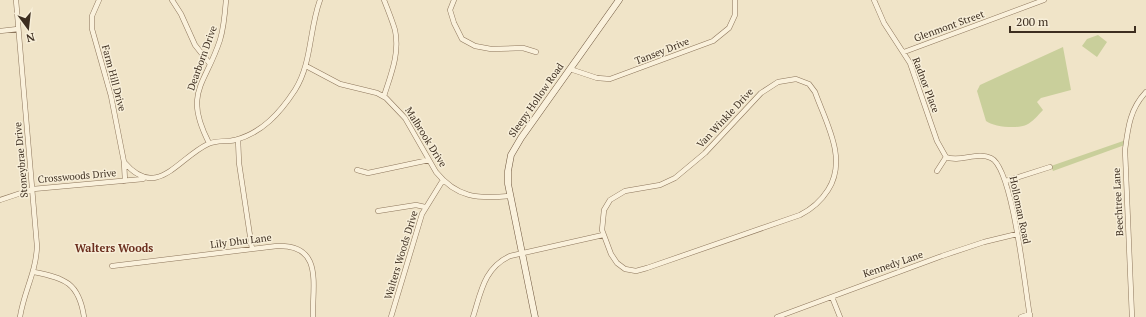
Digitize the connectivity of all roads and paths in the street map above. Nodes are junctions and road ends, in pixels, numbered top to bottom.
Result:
1 (16, 0) edge
2 (99, 0) edge
3 (172, 0) edge
4 (226, 0) edge
5 (320, 0) edge
6 (384, 0) edge
7 (454, 0) edge
8 (618, 0) edge
9 (735, 0) edge
10 (874, 0) edge
11 (1044, 0) edge
12 (18, 29) junction
13 (0, 31) edge
14 (536, 52) dead end
15 (904, 52) junction
16 (210, 64) junction
17 (306, 66) junction
18 (570, 69) junction
19 (1146, 92) edge
20 (384, 96) junction
21 (238, 139) junction
22 (209, 144) junction
23 (946, 157) junction
24 (429, 160) junction
25 (124, 162) junction
26 (1050, 167) dead end
27 (357, 170) dead end
28 (937, 171) dead end
29 (149, 179) junction
30 (442, 180) junction
31 (125, 181) junction
32 (1006, 181) junction
33 (33, 189) junction
34 (510, 196) junction
35 (0, 200) edge
36 (425, 208) junction
37 (378, 211) dead end
38 (1017, 234) junction
39 (603, 235) junction
40 (252, 249) junction
41 (522, 254) junction
42 (112, 266) dead end
43 (34, 272) junction
44 (832, 297) junction
45 (1030, 316) edge
46 (20, 317) edge
47 (84, 317) edge
48 (313, 317) edge
49 (391, 317) edge
50 (473, 317) edge
51 (535, 317) edge
52 (776, 317) edge
53 (840, 317) edge
54 (1021, 317) edge
55 (1132, 317) edge

1 - 12 street, Stoneybrae Drive
2 - 25 street, Farm Hill Drive
3 - 16 street
4 - 16 street, Dearborn Drive
5 - 17 street
6 - 20 street
7 - 14 street
8 - 18 main road, Sleepy Hollow Road
9 - 18 street, Tansey Drive
10 - 15 street, Radnor Place
11 - 15 street, Glenmont Street
12 - 13 street
12 - 33 street, Stoneybrae Drive
15 - 23 street, Radnor Place
16 - 22 street, Dearborn Drive
17 - 20 street
17 - 21 street
18 - 34 main road, Sleepy Hollow Road
19 - 55 street, Beechtree Lane
20 - 24 street, Malbrook Drive
21 - 22 street
21 - 40 street
22 - 29 street
23 - 28 street
23 - 32 street, Holloman Road
24 - 27 street
24 - 30 street, Malbrook Drive
25 - 29 street, Crosswoods Drive
25 - 31 street, Crosswoods Drive
26 - 32 street
29 - 31 street
30 - 34 street, Malbrook Drive
30 - 36 street, Walters Woods Drive
31 - 33 street, Crosswoods Drive
32 - 38 street, Holloman Road
33 - 35 street, Crosswoods Drive
33 - 43 street, Stoneybrae Drive
34 - 41 main road, Sleepy Hollow Road
36 - 37 street
36 - 49 street, Walters Woods Drive
38 - 44 street, Kennedy Lane
38 - 45 street, Holloman Road
39 - 39 street, Van Winkle Drive
39 - 41 street
40 - 42 street, Lily Dhu Lane
40 - 48 street, Lily Dhu Lane
41 - 50 street
41 - 51 main road, Sleepy Hollow Road
43 - 46 street, Stoneybrae Drive
43 - 47 street
44 - 52 street, Kennedy Lane
44 - 53 street
45 - 54 street

